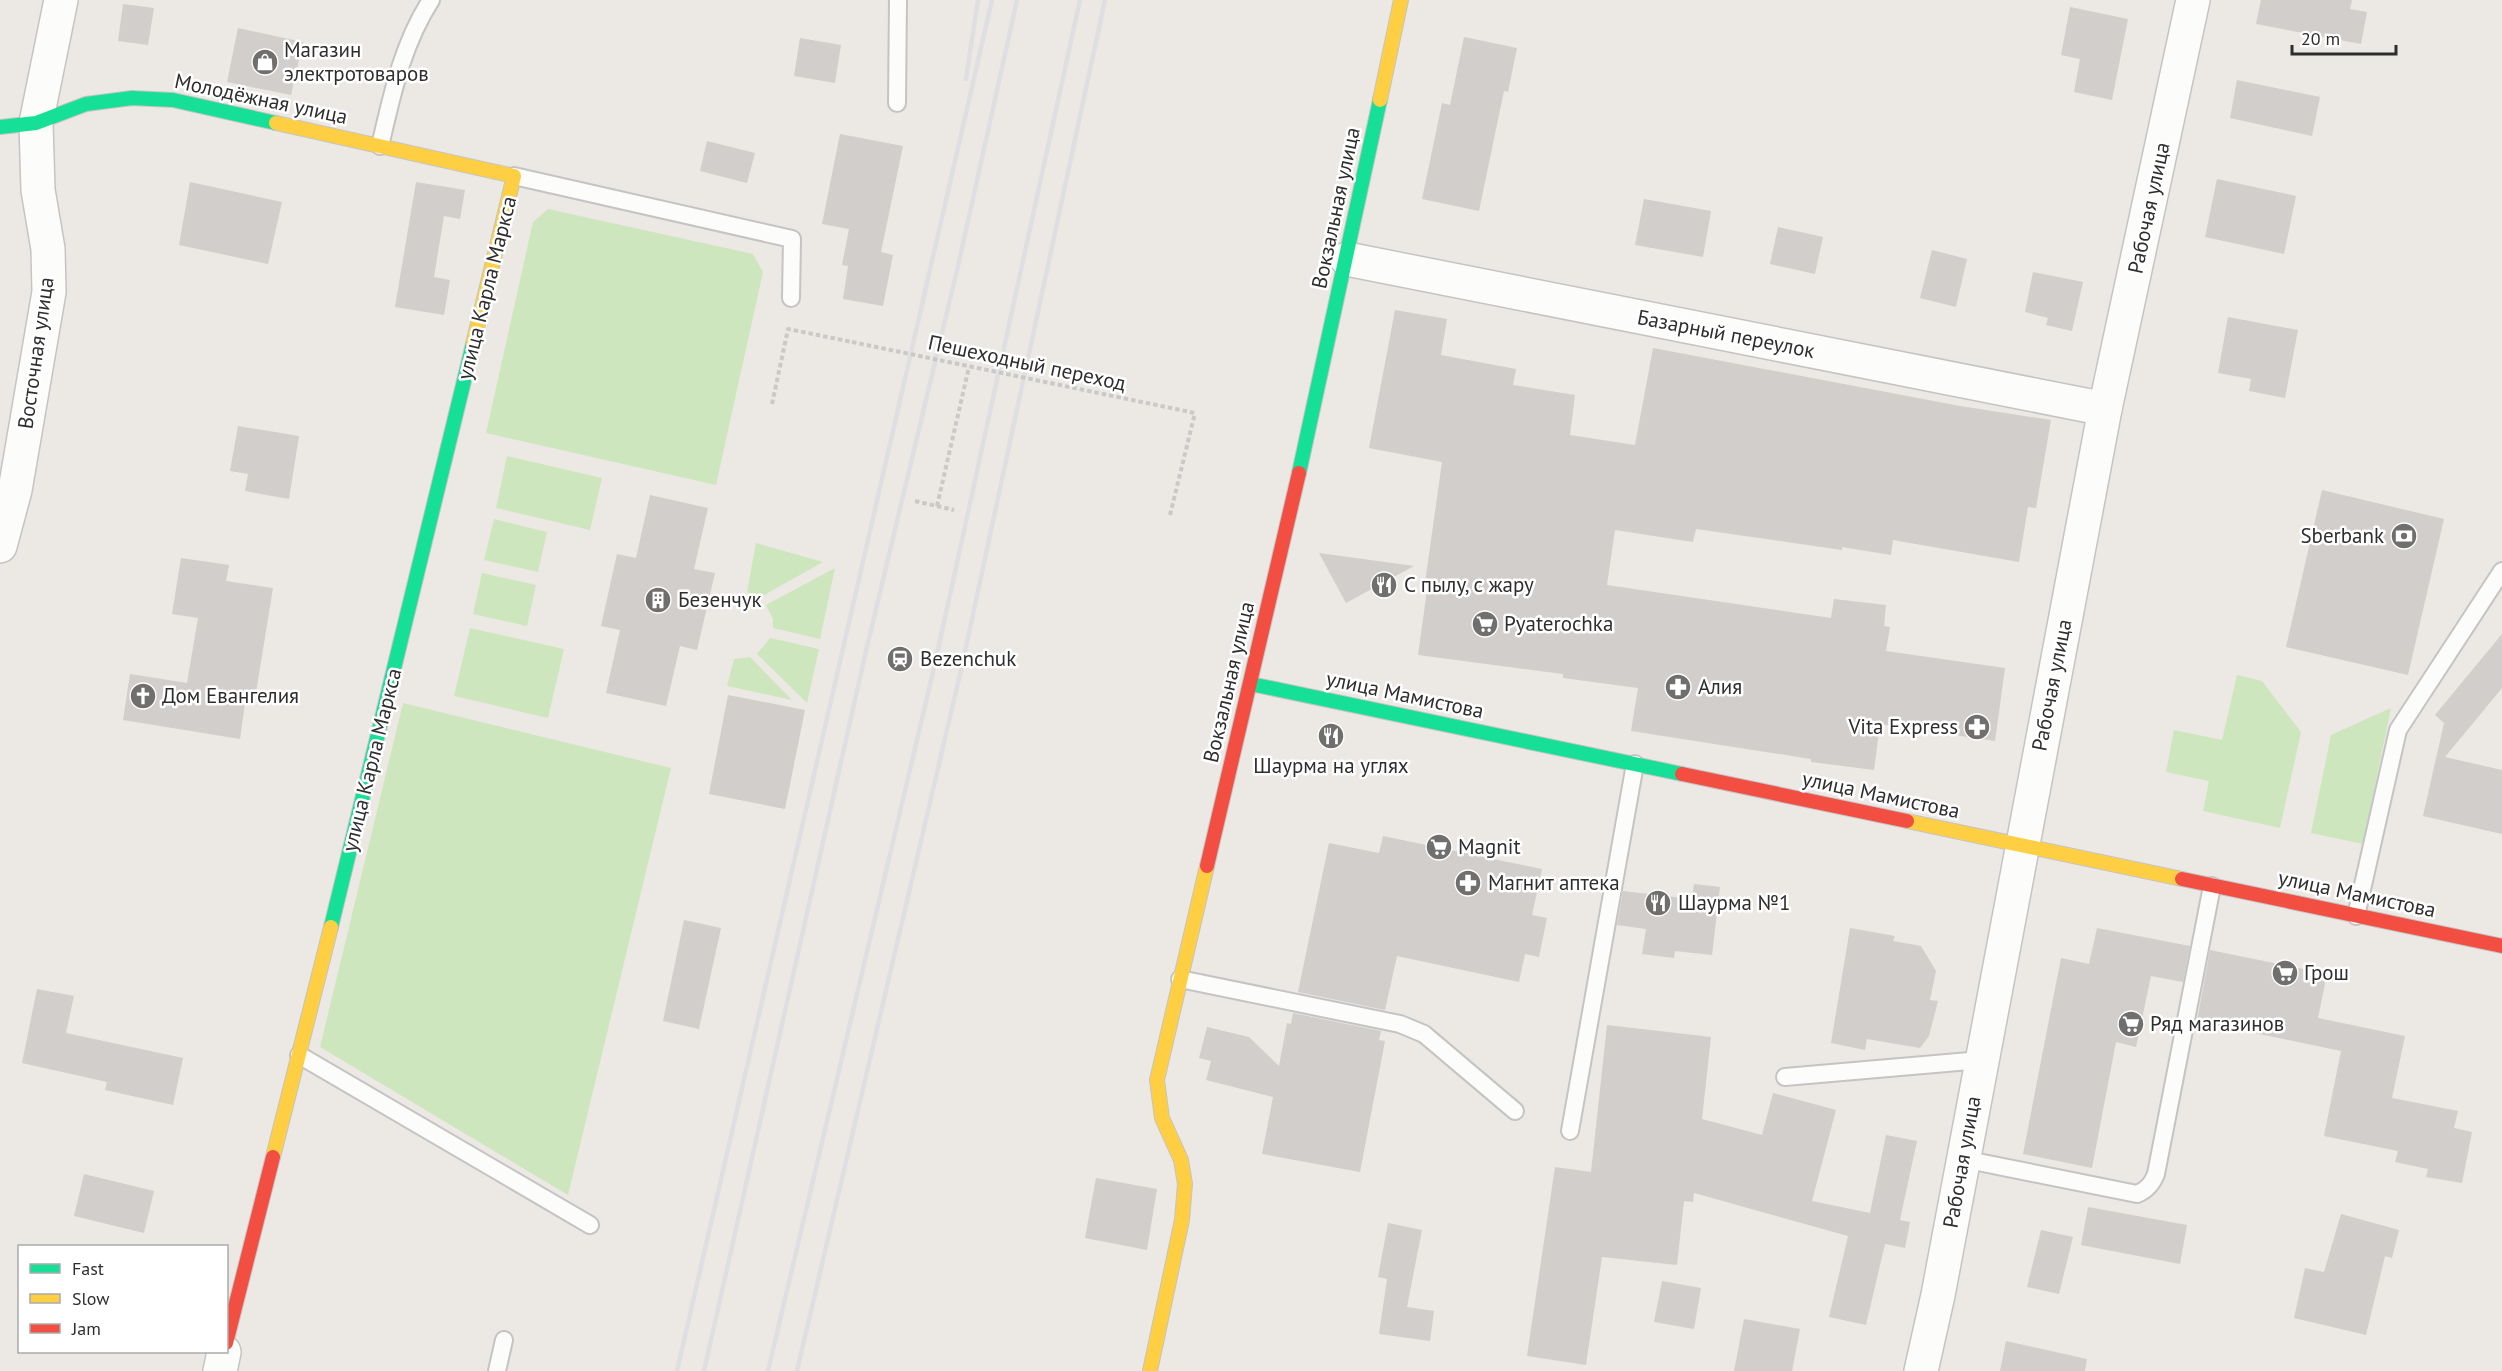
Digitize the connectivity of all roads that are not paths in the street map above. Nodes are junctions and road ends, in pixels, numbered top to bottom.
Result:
1 (61, 0) edge
2 (431, 0) edge
3 (898, 0) edge
4 (1401, 0) edge
5 (2193, 0) edge
6 (897, 103) dead end
7 (36, 123) junction
8 (0, 127) edge
9 (380, 146) junction
10 (514, 176) junction
11 (1347, 259) junction
12 (791, 298) dead end
13 (2105, 409) junction
14 (0, 546) edge
15 (2502, 571) edge
16 (1251, 684) junction
17 (1635, 764) junction
18 (2021, 846) junction
19 (2212, 886) junction
20 (2356, 916) junction
21 (2502, 946) edge
22 (1180, 979) junction
23 (299, 1055) junction
24 (1981, 1060) junction
25 (1785, 1077) dead end
26 (1515, 1111) dead end
27 (1570, 1131) dead end
28 (1963, 1159) junction
29 (590, 1225) dead end
30 (228, 1335) edge
31 (504, 1340) dead end
32 (225, 1353) edge
33 (220, 1371) edge
34 (497, 1371) edge
35 (1150, 1371) edge
36 (1921, 1371) edge

1 - 7 street
2 - 9 lane
3 - 6 lane
4 - 11 street, Вокзальная улица
5 - 13 street, Рабочая улица
7 - 8 street, Молодёжная улица
7 - 9 street, Молодёжная улица
7 - 14 street, Восточная улица
9 - 10 street, Молодёжная улица
10 - 12 lane
10 - 23 street, улица Карла Маркса
11 - 13 street, Базарный переулок
11 - 16 street, Вокзальная улица
13 - 18 street, Рабочая улица
15 - 20 lane
16 - 17 street, улица Мамистова
16 - 22 street, Вокзальная улица
17 - 18 street, улица Мамистова
17 - 27 lane
18 - 19 street, улица Мамистова
18 - 24 street, Рабочая улица
19 - 20 street, улица Мамистова
19 - 28 lane
20 - 21 street, улица Мамистова
22 - 26 lane
22 - 35 street, Вокзальная улица
23 - 29 lane
23 - 30 street, улица Карла Маркса
24 - 25 lane
24 - 28 street, Рабочая улица
28 - 36 street, Рабочая улица
31 - 34 lane
32 - 33 street

